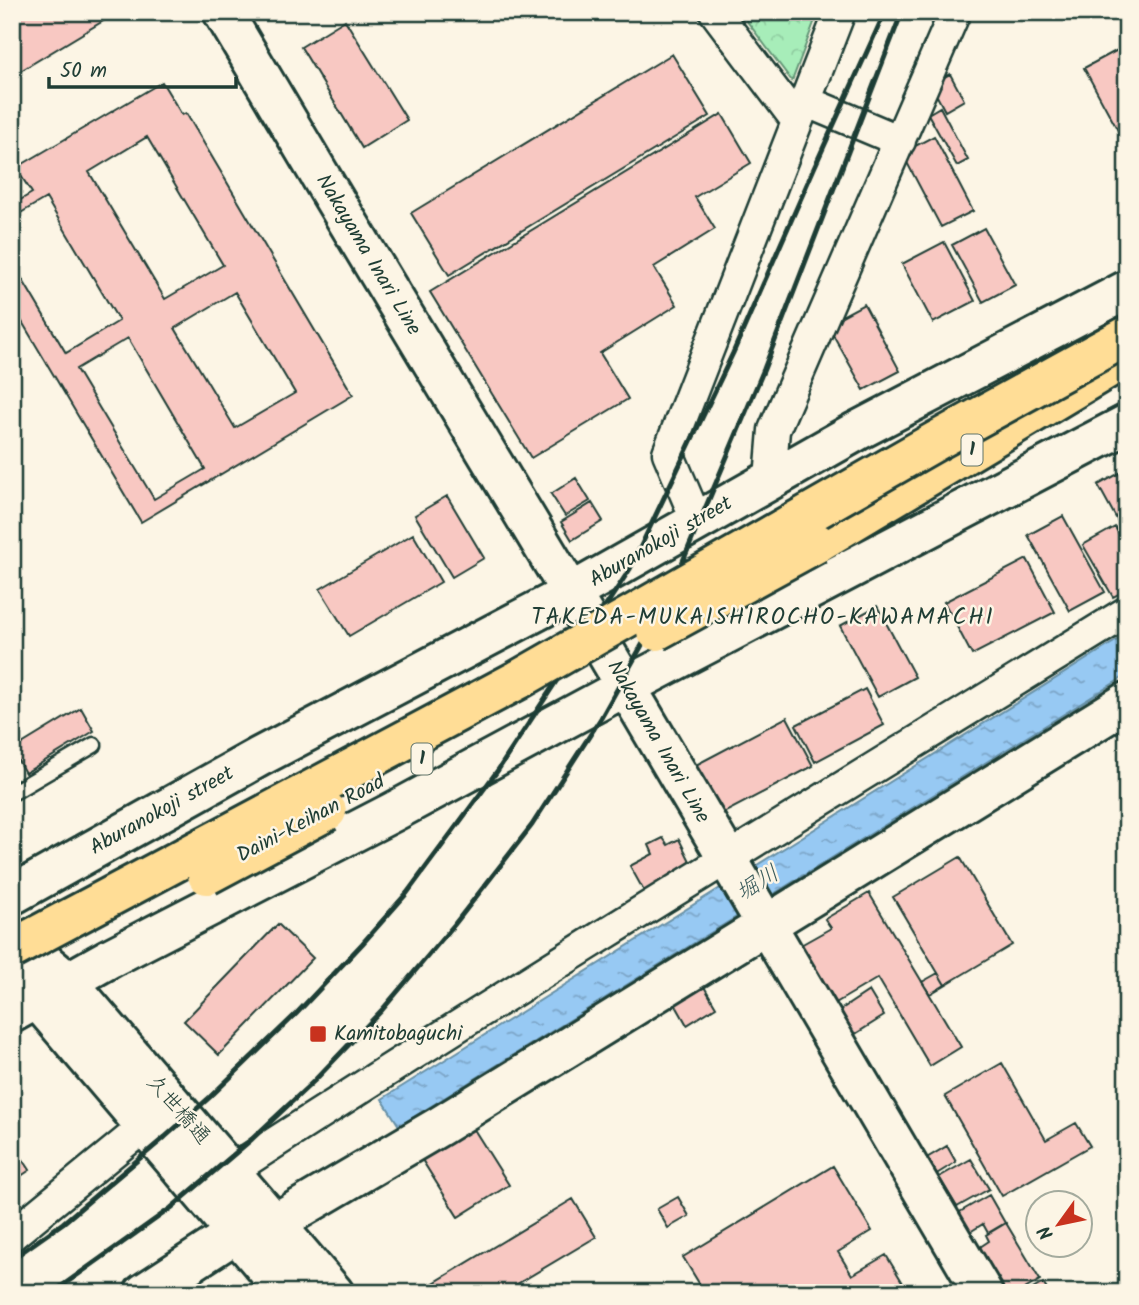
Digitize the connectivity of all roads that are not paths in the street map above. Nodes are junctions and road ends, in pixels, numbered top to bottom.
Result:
1 (223, 12) edge
2 (715, 12) edge
3 (841, 12) edge
4 (955, 12) edge
5 (801, 111) junction
6 (900, 141) junction
7 (1127, 290) edge
8 (1127, 337) edge
9 (1127, 357) edge
10 (1127, 388) edge
11 (1127, 424) edge
12 (770, 479) junction
13 (697, 521) junction
14 (817, 543) junction
15 (571, 593) junction
16 (1127, 612) edge
17 (625, 687) junction
18 (1127, 702) edge
19 (94, 745) dead end
20 (12, 793) edge
21 (728, 861) junction
22 (12, 895) edge
23 (763, 921) junction
24 (12, 940) edge
25 (12, 948) edge
26 (32, 994) edge
27 (145, 1126) junction
28 (231, 1171) junction
29 (275, 1223) junction
30 (236, 1233) junction
31 (12, 1235) edge
32 (144, 1293) edge
33 (287, 1293) edge
34 (334, 1293) edge
35 (983, 1293) edge

1 - 15 street, Nakayama Inari Line
2 - 5 street
3 - 5 street
4 - 6 street
5 - 6 street
5 - 13 street
6 - 12 street
7 - 12 street, Aburanokoji street
8 - 25 highway, bridge
9 - 14 highway, Daini-Keihan Road / 1
10 - 14 highway, Daini-Keihan Road / 1
11 - 17 street
12 - 13 street, Aburanokoji street
13 - 15 street, Aburanokoji street
14 - 24 highway, Daini-Keihan Road / 1, bridge
15 - 17 street, Nakayama Inari Line
15 - 22 street, Aburanokoji street
16 - 21 street
17 - 21 street, Nakayama Inari Line
17 - 26 street
18 - 23 street
19 - 20 lane
21 - 23 street, Nakayama Inari Line
21 - 28 street
23 - 29 street
23 - 35 street, Nakayama Inari Line
24 - 26 street, 久世橋通
26 - 27 street, 久世橋通
26 - 28 street, 久世橋通
27 - 30 street, 久世橋通
27 - 31 street
28 - 29 street, 久世橋通
29 - 34 street, 久世橋通
30 - 32 street
30 - 33 street, 久世橋通

